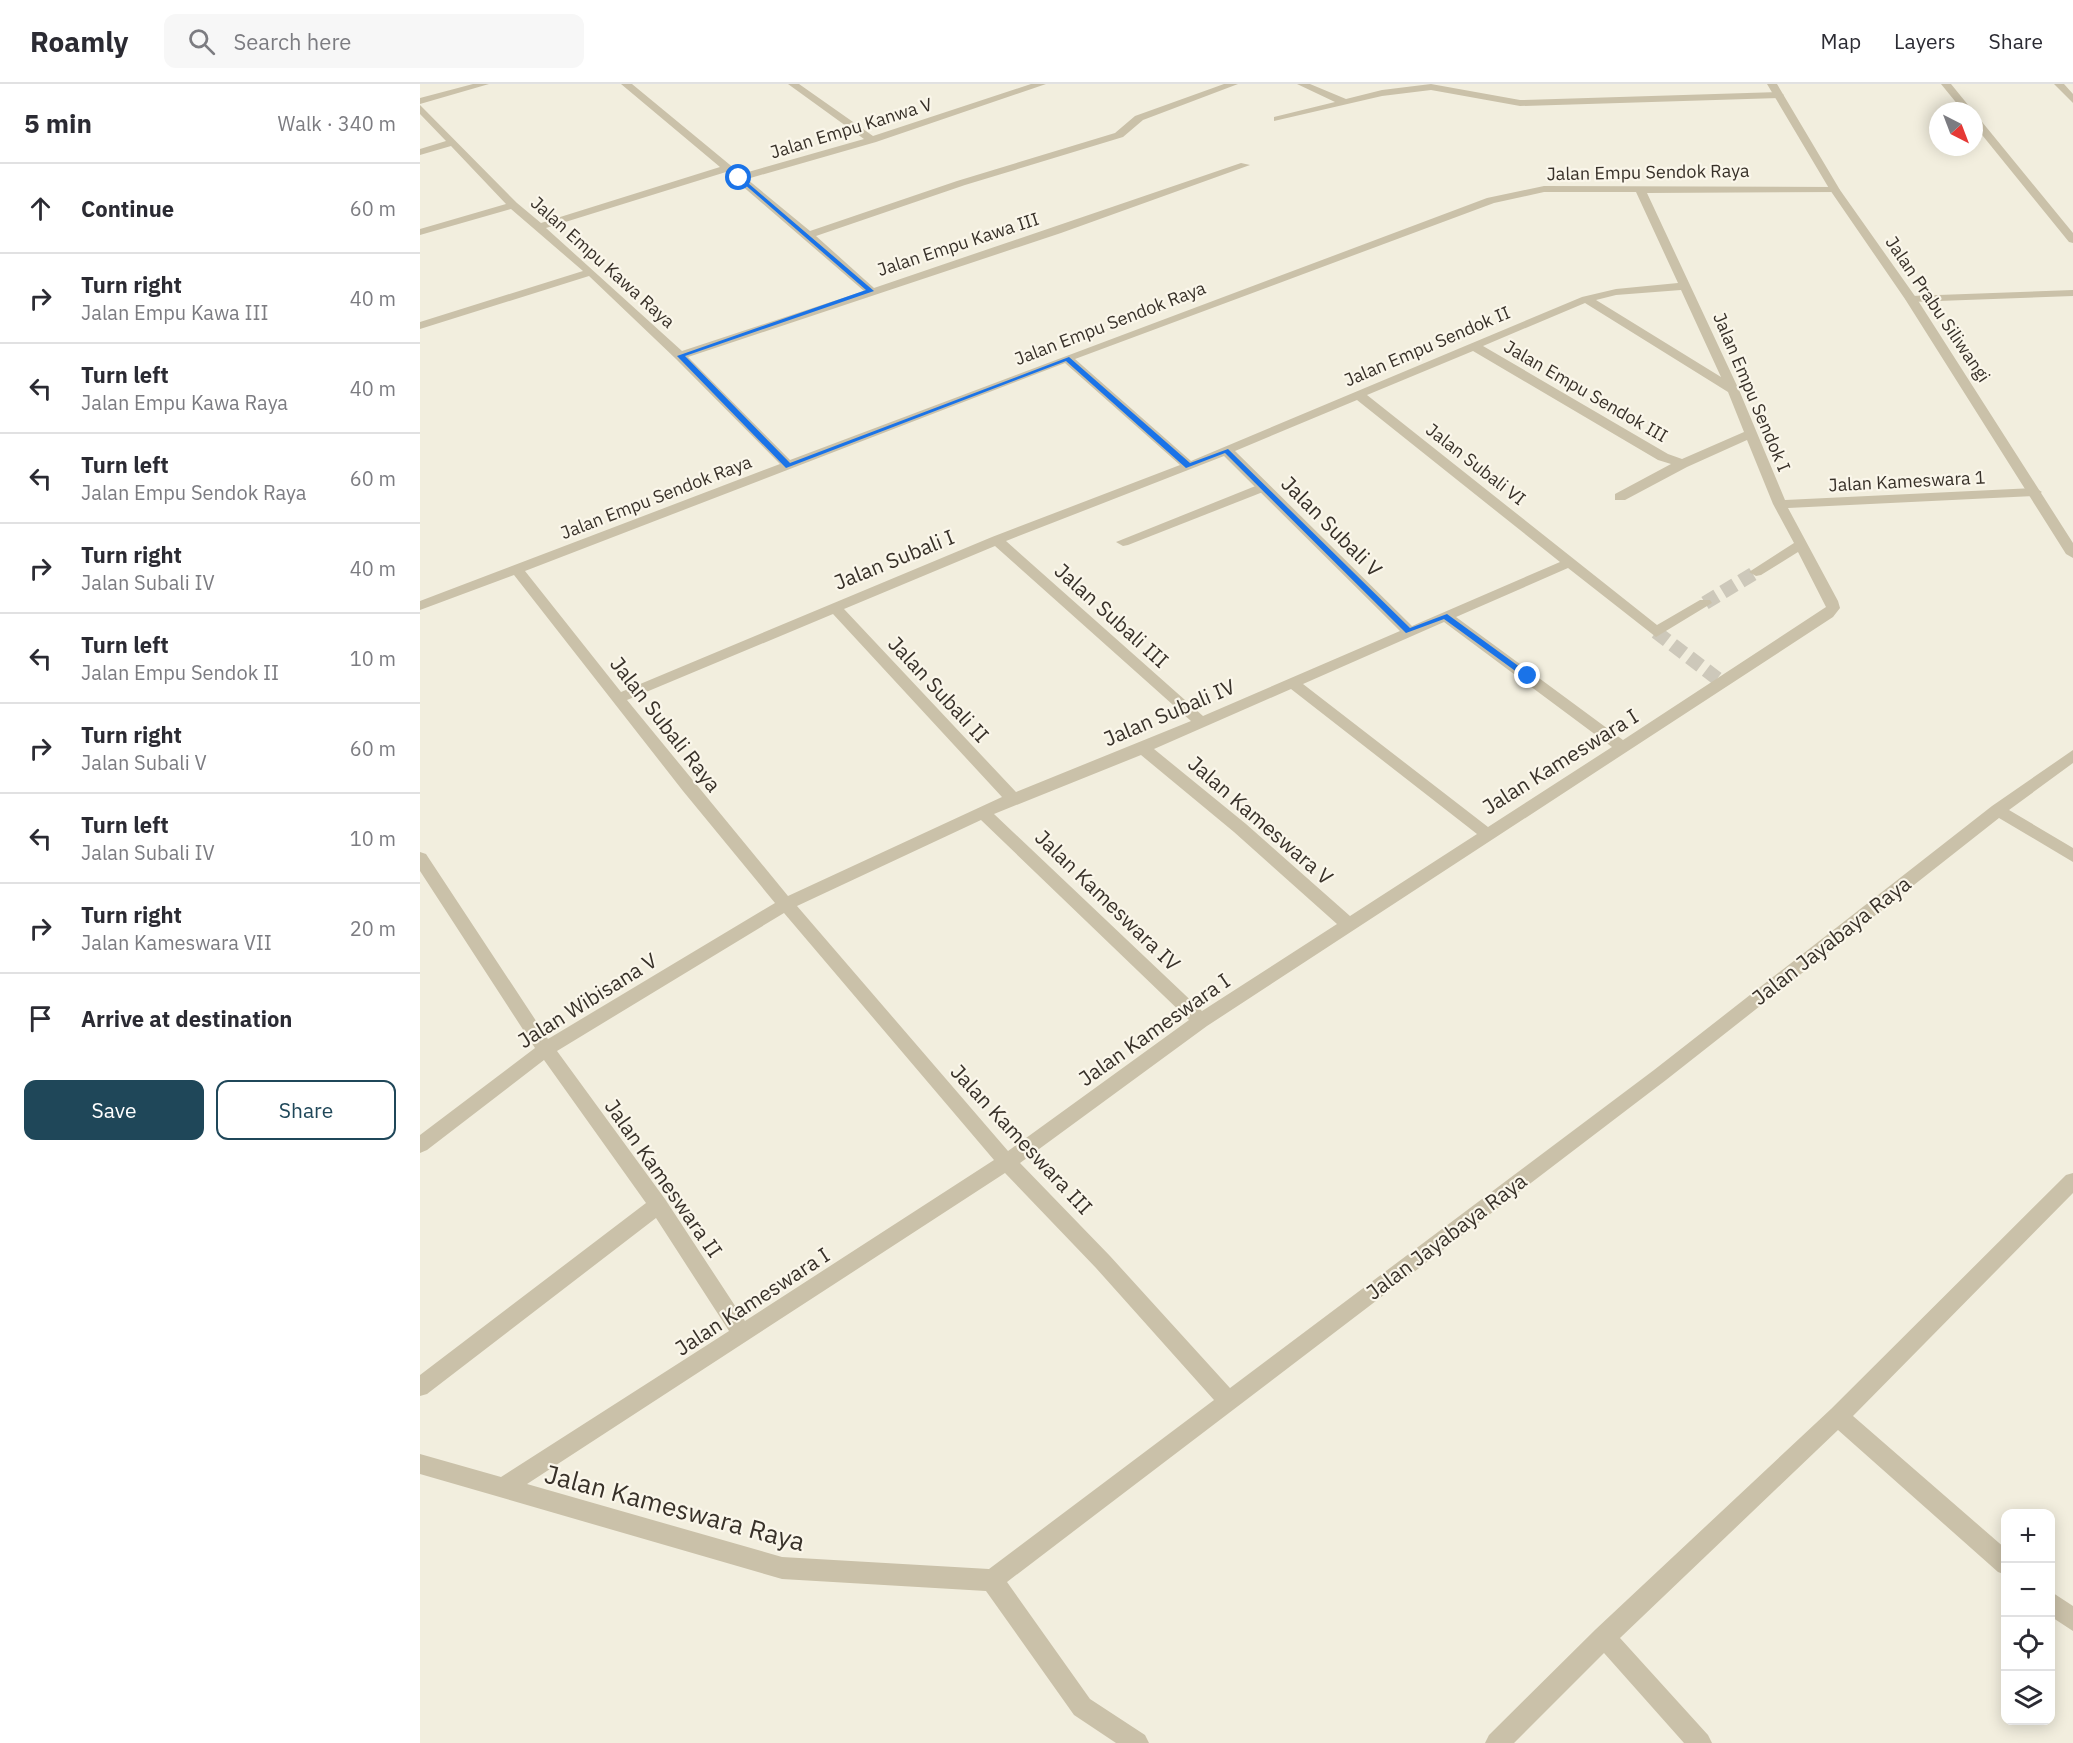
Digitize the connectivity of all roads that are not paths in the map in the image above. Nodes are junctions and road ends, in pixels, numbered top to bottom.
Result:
1 (484, 84) edge
2 (626, 84) edge
3 (793, 84) edge
4 (1041, 84) edge
5 (1233, 84) edge
6 (1302, 84) edge
7 (1480, 84) edge
8 (1773, 84) edge
9 (1946, 84) edge
10 (2066, 89) edge
11 (1472, 94) junction
12 (1779, 95) junction
13 (2073, 100) edge
14 (420, 101) edge
15 (1344, 102) junction
16 (1961, 102) edge
17 (420, 108) edge
18 (1278, 119) dead end
19 (1983, 129) edge
20 (872, 140) junction
21 (453, 142) junction
22 (420, 152) edge
23 (1245, 165) dead end
24 (729, 168) junction
25 (739, 178) junction
26 (1640, 189) junction
27 (1835, 190) junction
28 (513, 205) junction
29 (539, 227) junction
30 (2068, 228) edge
31 (420, 232) edge
32 (808, 235) junction
33 (2073, 240) edge
34 (591, 272) junction
35 (1686, 286) junction
36 (871, 291) junction
37 (2073, 293) edge
38 (1586, 299) junction
39 (1911, 299) junction
40 (420, 326) edge
41 (1474, 346) junction
42 (680, 356) junction
43 (1067, 358) junction
44 (1733, 390) junction
45 (1358, 394) junction
46 (1750, 434) junction
47 (1226, 450) junction
48 (1682, 464) junction
49 (789, 466) junction
50 (1189, 466) junction
51 (1263, 487) junction
52 (2035, 492) junction
53 (1620, 497) dead end
54 (1780, 504) junction
55 (996, 540) junction
56 (1124, 542) dead end
57 (1802, 544) junction
58 (2073, 554) edge
59 (1571, 562) junction
60 (516, 569) junction
61 (1756, 572) tunnel mouth
62 (1705, 603) tunnel mouth
63 (420, 606) edge
64 (834, 607) junction
65 (1833, 608) joint
66 (1444, 616) junction
67 (1409, 631) junction
68 (1292, 683) junction
69 (619, 698) junction
70 (1200, 722) junction
71 (1143, 748) junction
72 (1624, 748) junction
73 (2073, 755) edge
74 (1013, 799) junction
75 (1998, 810) junction
76 (983, 813) junction
77 (1487, 834) junction
78 (2073, 856) edge
79 (420, 858) edge
80 (786, 904) junction
81 (1350, 926) junction
82 (1201, 1021) junction
83 (546, 1049) junction
84 (420, 1145) edge
85 (1007, 1162) junction
86 (2073, 1181) edge
87 (658, 1205) junction
88 (742, 1334) junction
89 (420, 1387) edge
90 (1228, 1401) junction
91 (1838, 1416) junction
92 (420, 1464) edge
93 (501, 1489) junction
94 (2005, 1563) edge
95 (992, 1580) junction
96 (2055, 1606) edge
97 (2073, 1620) edge
98 (1604, 1637) junction
99 (1137, 1743) edge
100 (1497, 1743) edge
101 (1700, 1743) edge

1 - 14 street
2 - 24 street
3 - 20 street
4 - 20 street, Jalan Empu Kanwa V
5 - 32 street
6 - 15 street
7 - 11 street
8 - 12 street, Jalan Prabu Siliwangi
9 - 16 street
10 - 13 street
11 - 12 street
11 - 15 street
12 - 27 street, Jalan Prabu Siliwangi
15 - 18 street
17 - 21 street, Jalan Empu Kawa Raya
19 - 30 street
20 - 25 street, Jalan Empu Kanwa V
21 - 22 street
21 - 28 street, Jalan Empu Kawa Raya
23 - 36 street, Jalan Empu Kawa III
24 - 25 street
24 - 29 street
25 - 32 street
26 - 27 street, Jalan Empu Sendok Raya
26 - 35 street, Jalan Empu Sendok I
26 - 43 street, Jalan Empu Sendok Raya
27 - 39 street, Jalan Prabu Siliwangi
28 - 29 street, Jalan Empu Kawa Raya
28 - 31 street
29 - 34 street, Jalan Empu Kawa Raya
30 - 33 street
32 - 36 street
34 - 40 street
34 - 42 street, Jalan Empu Kawa Raya
35 - 38 street, Jalan Empu Sendok II
35 - 44 street, Jalan Empu Sendok I
36 - 42 street, Jalan Empu Kawa III
37 - 39 street
38 - 41 street, Jalan Empu Sendok II
38 - 44 street
39 - 52 street, Jalan Prabu Siliwangi
41 - 45 street, Jalan Empu Sendok II
41 - 48 street, Jalan Empu Sendok III
42 - 49 street, Jalan Empu Kawa Raya
43 - 49 street, Jalan Empu Sendok Raya
43 - 50 street
44 - 46 street, Jalan Empu Sendok I
45 - 47 street, Jalan Empu Sendok II
45 - 59 street, Jalan Subali VI
46 - 48 street, Jalan Empu Sendok III
46 - 54 street, Jalan Empu Sendok I
47 - 50 street, Jalan Empu Sendok II
47 - 51 street, Jalan Subali V
48 - 53 street, Jalan Empu Sendok III
49 - 60 street, Jalan Empu Sendok Raya
50 - 55 street, Jalan Subali I
51 - 56 street
51 - 67 street, Jalan Subali V
52 - 54 street, Jalan Kameswara 1
52 - 58 street, Jalan Prabu Siliwangi
54 - 57 street, Jalan Empu Sendok I
55 - 64 street, Jalan Subali I
55 - 70 street, Jalan Subali III
57 - 61 street
57 - 65 street, Jalan Empu Sendok I
59 - 62 street, Jalan Subali VI
59 - 66 street, Jalan Subali IV
60 - 63 street, Jalan Empu Sendok Raya
60 - 69 street, Jalan Subali Raya
64 - 69 street, Jalan Subali I
64 - 74 street, Jalan Subali II
65 - 72 street, Jalan Kameswara I
66 - 67 street, Jalan Subali IV
66 - 72 street
67 - 68 street, Jalan Subali IV
68 - 70 street, Jalan Subali IV
68 - 77 street
69 - 80 street, Jalan Subali Raya
70 - 71 street, Jalan Subali IV
71 - 74 street, Jalan Subali IV
71 - 81 street, Jalan Kameswara V
72 - 77 street, Jalan Kameswara I
73 - 75 street, Jalan Jayabaya Raya
74 - 76 street, Jalan Subali IV
75 - 78 street
75 - 90 street, Jalan Jayabaya Raya
76 - 80 street, Jalan Subali IV
76 - 82 street, Jalan Kameswara IV
77 - 81 street, Jalan Kameswara I
79 - 83 street, Jalan Kameswara II
80 - 83 street, Jalan Wibisana V
80 - 85 street, Jalan Kameswara III
81 - 82 street, Jalan Kameswara I
82 - 85 street, Jalan Kameswara I
83 - 84 street, Jalan Wibisana V
83 - 87 street, Jalan Kameswara II
85 - 88 street, Jalan Kameswara I
85 - 90 street, Jalan Kameswara III
86 - 91 street
87 - 88 street, Jalan Kameswara II
87 - 89 street
88 - 93 street, Jalan Kameswara I
90 - 95 street, Jalan Jayabaya Raya
91 - 94 street
91 - 98 street
92 - 93 street, Jalan Kameswara Raya
93 - 95 street, Jalan Kameswara Raya
95 - 99 street
96 - 97 street
98 - 100 street
98 - 101 street

